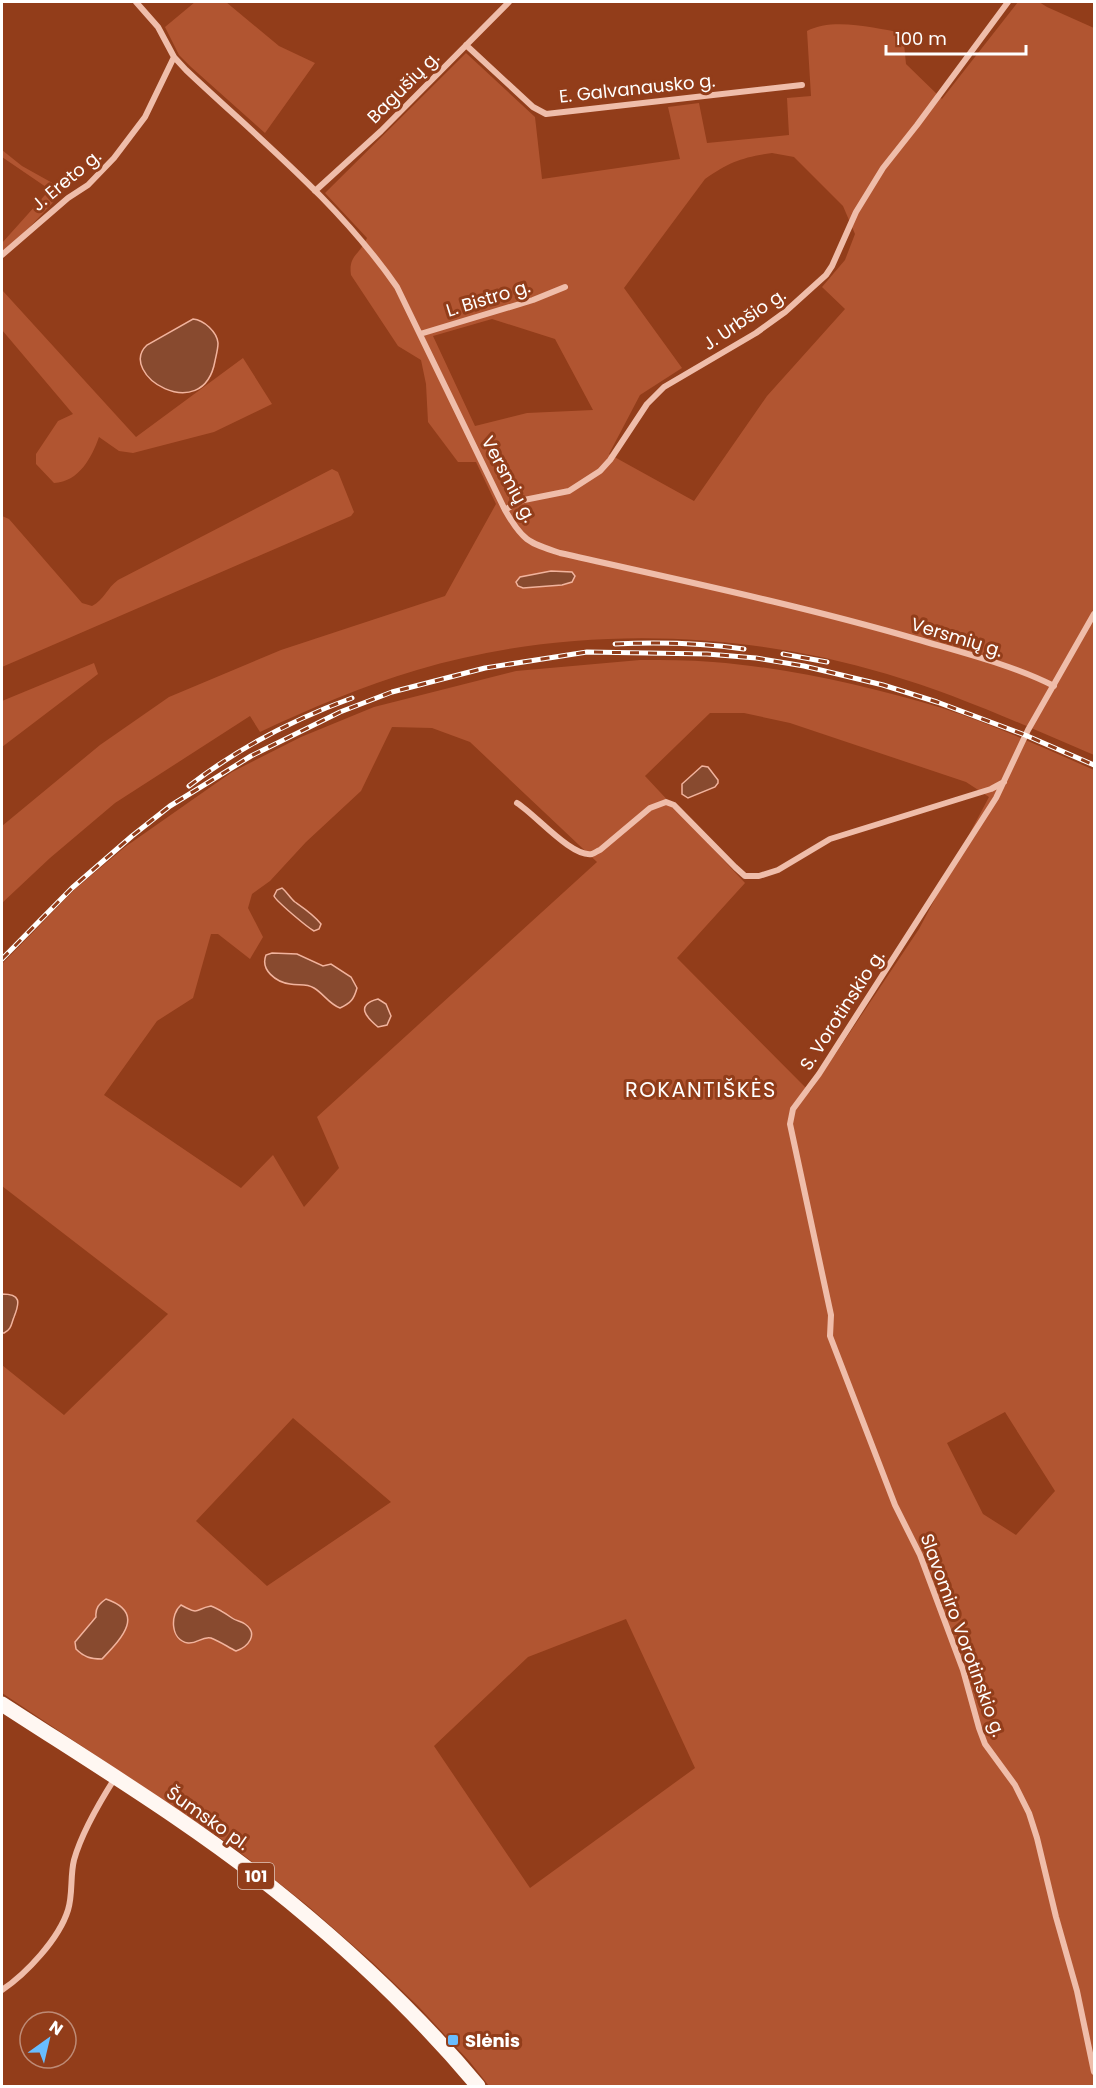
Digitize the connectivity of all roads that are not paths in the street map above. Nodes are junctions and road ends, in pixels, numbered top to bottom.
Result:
1 (136, 2) edge
2 (509, 2) edge
3 (1008, 2) edge
4 (466, 45) junction
5 (174, 57) junction
6 (802, 85) dead end
7 (315, 191) junction
8 (2, 255) edge
9 (565, 287) dead end
10 (420, 334) junction
11 (505, 510) junction
12 (1095, 614) edge
13 (1054, 686) junction
14 (1004, 781) junction
15 (517, 803) dead end
16 (887, 1480) joint
17 (2, 1704) edge
18 (115, 1777) junction
19 (2, 1990) edge
20 (1095, 2072) edge
21 (478, 2086) edge

1 - 5 street, Versmių g.
2 - 4 street, Bagušių g.
3 - 11 street, J. Urbšio g.
4 - 6 street, E. Galvanausko g.
4 - 7 street, Bagušių g.
5 - 7 street, Versmių g.
5 - 8 street, J. Ereto g.
7 - 10 street, Versmių g.
9 - 10 street, L. Bistro g.
10 - 11 street, Versmių g.
11 - 13 street, Versmių g.
12 - 13 street, S. Vorotinskio g.
13 - 14 street, S. Vorotinskio g.
14 - 15 street
14 - 16 street, S. Vorotinskio g.
16 - 20 street, Slavomiro Vorotinskio g.
17 - 18 main road, Šumsko pl. / 101
18 - 19 street
18 - 21 main road, Šumsko pl. / 101

